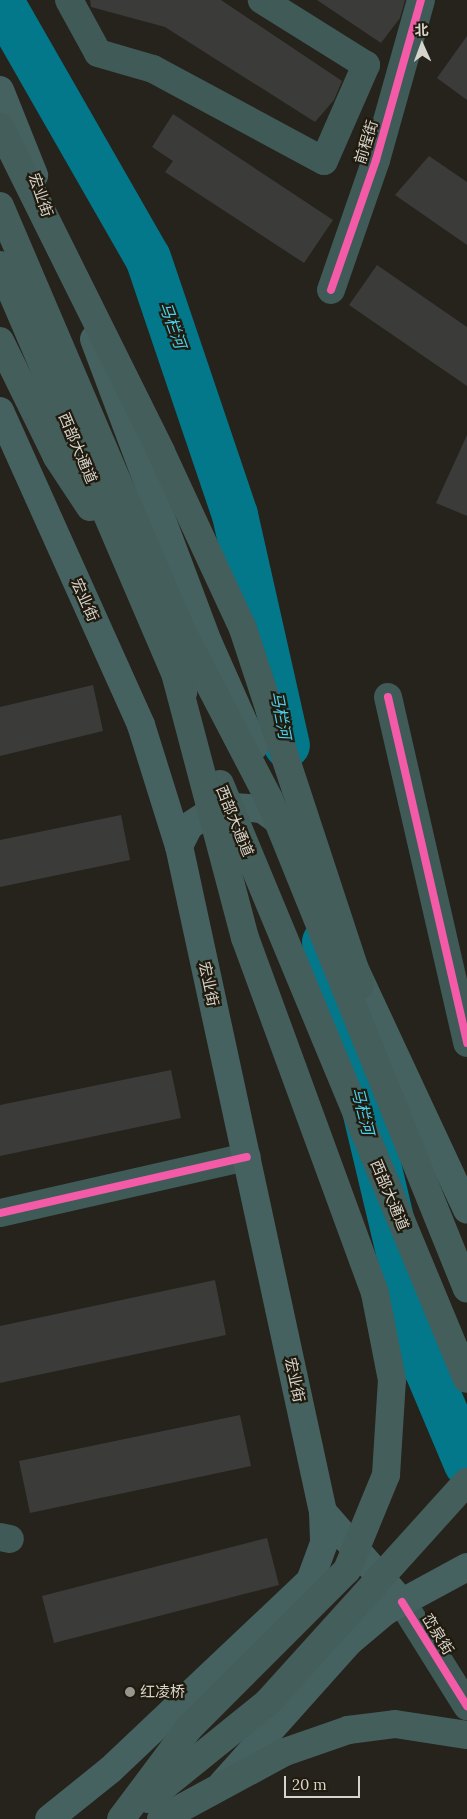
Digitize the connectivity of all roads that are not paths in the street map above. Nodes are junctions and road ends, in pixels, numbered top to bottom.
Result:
1 (69, 0) edge
2 (262, 0) edge
3 (421, 0) edge
4 (0, 90) edge
5 (0, 127) edge
6 (0, 206) edge
7 (0, 264) edge
8 (332, 290) dead end
9 (0, 341) edge
10 (0, 411) edge
11 (129, 566) junction
12 (176, 677) junction
13 (388, 697) dead end
14 (293, 831) junction
15 (179, 846) junction
16 (467, 1043) edge
17 (395, 1112) junction
18 (247, 1157) junction
19 (467, 1210) edge
20 (0, 1213) edge
21 (467, 1289) edge
22 (467, 1380) edge
23 (467, 1482) edge
24 (323, 1512) junction
25 (467, 1567) edge
26 (402, 1602) junction
27 (467, 1706) edge
28 (467, 1735) edge
29 (49, 1819) edge
30 (122, 1819) edge
31 (162, 1819) edge
32 (188, 1819) edge

1 - 2 street
3 - 8 street, 前程街
4 - 14 main road, 宏业街
5 - 17 highway
6 - 17 highway, 西部大通道
7 - 11 highway, 西部大通道
9 - 11 highway
10 - 15 main road, 宏业街
11 - 12 highway, 西部大通道
12 - 22 highway, 西部大通道
12 - 30 highway
13 - 16 street
14 - 15 main road
14 - 19 main road, 宏业街
15 - 18 main road, 宏业街
17 - 21 highway, 西部大通道
18 - 20 street
18 - 24 main road, 宏业街
23 - 30 highway
24 - 26 main road
24 - 29 main road, 宏业街
25 - 26 main road
26 - 27 street, 峦泉街
26 - 32 main road
28 - 31 highway

